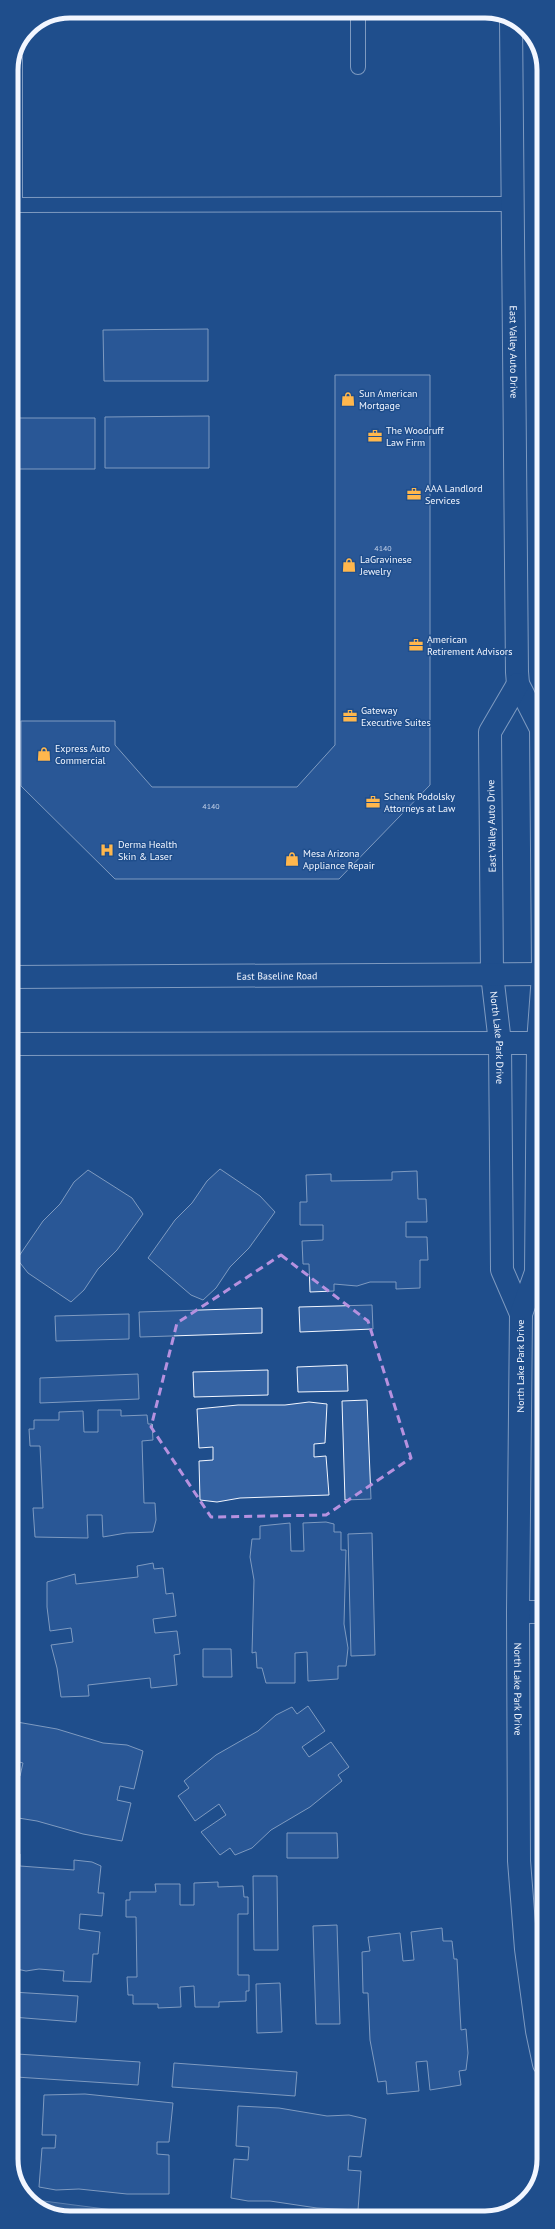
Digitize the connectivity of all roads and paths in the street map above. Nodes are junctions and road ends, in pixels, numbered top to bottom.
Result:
1 (358, 18) edge
2 (512, 26) edge
3 (358, 67) dead end
4 (513, 204) junction
5 (18, 205) edge
6 (518, 684) junction
7 (537, 722) edge
8 (492, 974) junction
9 (537, 975) edge
10 (18, 977) edge
11 (500, 1043) junction
12 (537, 1043) edge
13 (18, 1044) edge
14 (537, 1226) edge
15 (521, 1314) junction
16 (518, 1612) junction
17 (537, 1612) edge
18 (537, 2031) edge

1 - 3 lane
2 - 4 street, East Valley Auto Drive
4 - 5 lane
4 - 6 street, East Valley Auto Drive
6 - 7 street, East Valley Auto Drive
6 - 8 street, East Valley Auto Drive
8 - 9 street, East Baseline Road
8 - 10 street, East Baseline Road
8 - 11 street, North Lake Park Drive
11 - 12 street
11 - 13 street
11 - 15 street, North Lake Park Drive
14 - 15 street, North Lake Park Drive
15 - 16 street, North Lake Park Drive
16 - 17 street
16 - 18 street, North Lake Park Drive

